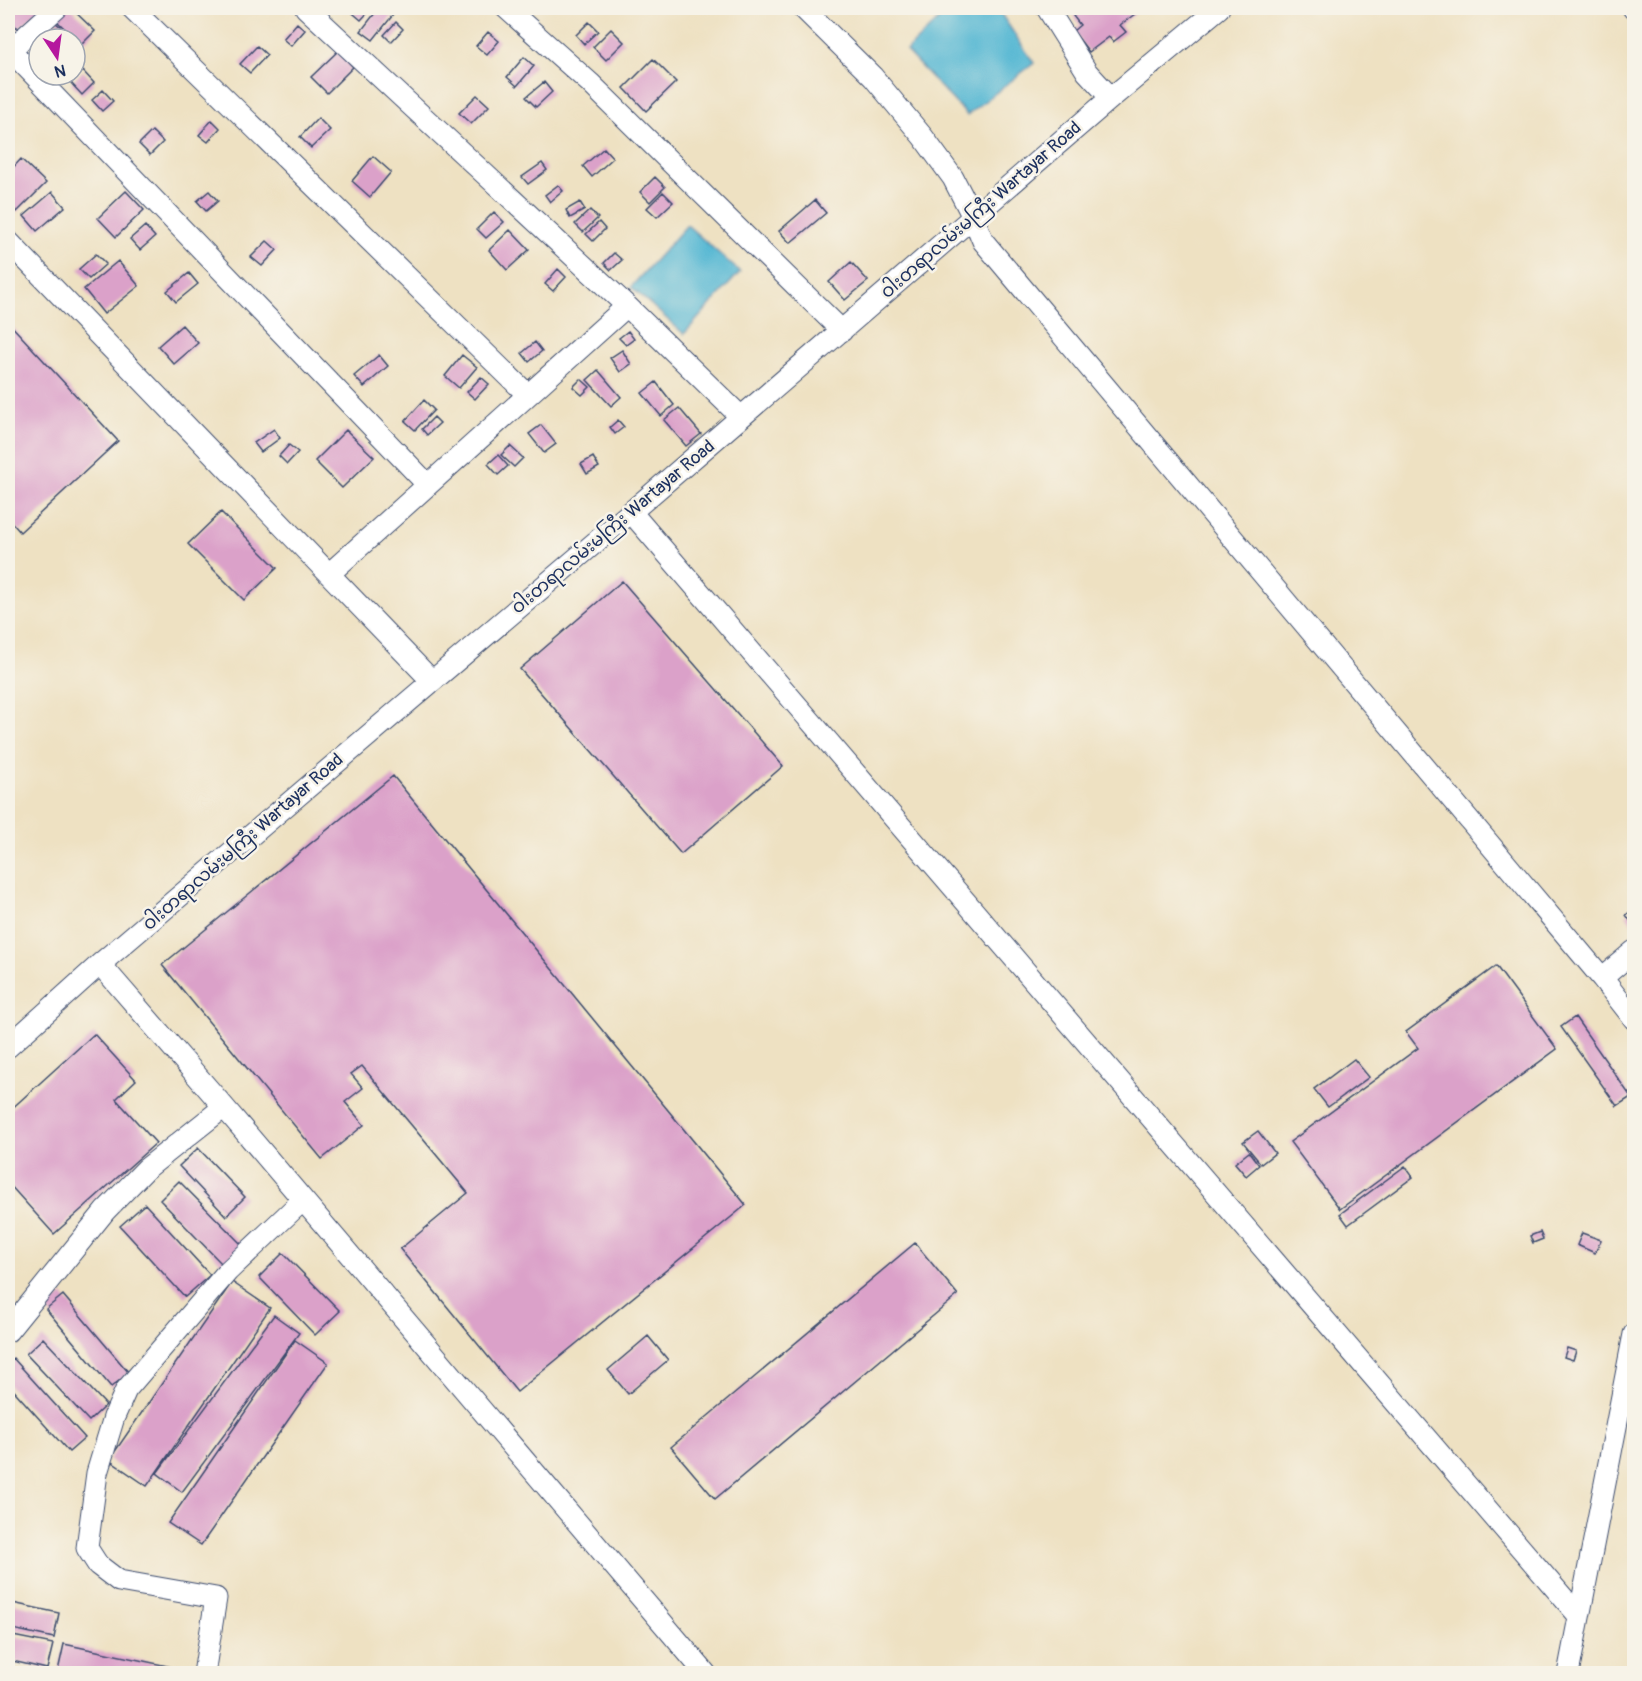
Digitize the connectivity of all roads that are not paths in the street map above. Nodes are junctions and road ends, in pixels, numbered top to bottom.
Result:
1 (57, 8) edge
2 (132, 8) edge
3 (306, 8) edge
4 (506, 8) edge
5 (803, 8) edge
6 (1047, 8) edge
7 (1215, 9) edge
8 (9, 51) edge
9 (1111, 98) junction
10 (973, 218) junction
11 (8, 240) edge
12 (627, 306) junction
13 (842, 331) junction
14 (528, 395) junction
15 (741, 417) junction
16 (428, 484) junction
17 (631, 512) junction
18 (329, 574) junction
19 (432, 681) junction
20 (1635, 951) edge
21 (100, 964) junction
22 (1602, 978) junction
23 (1635, 1018) edge
24 (8, 1047) edge
25 (224, 1107) junction
26 (303, 1200) junction
27 (8, 1331) edge
28 (1635, 1334) edge
29 (1579, 1616) junction
30 (204, 1674) edge
31 (706, 1674) edge
32 (1568, 1674) edge

1 - 8 street
2 - 14 street
3 - 12 street
4 - 13 street
5 - 10 street
6 - 9 street
7 - 9 street, ဝါးတရာလမ်းမကြီး Wartayar Road
8 - 16 street
9 - 10 street, ဝါးတရာလမ်းမကြီး Wartayar Road
10 - 13 street, ဝါးတရာလမ်းမကြီး Wartayar Road
10 - 22 street
11 - 18 street
12 - 14 street
12 - 15 street
13 - 15 street, ဝါးတရာလမ်းမကြီး Wartayar Road
14 - 16 street
15 - 17 street, ဝါးတရာလမ်းမကြီး Wartayar Road
16 - 18 street
17 - 19 street, ဝါးတရာလမ်းမကြီး Wartayar Road
17 - 29 street
18 - 19 street
19 - 21 street, ဝါးတရာလမ်းမကြီး Wartayar Road
20 - 22 street
21 - 24 street, ဝါးတရာလမ်းမကြီး Wartayar Road
21 - 25 street
22 - 23 street
25 - 26 street
25 - 27 street
26 - 30 street
26 - 31 street
28 - 29 street
29 - 32 street

